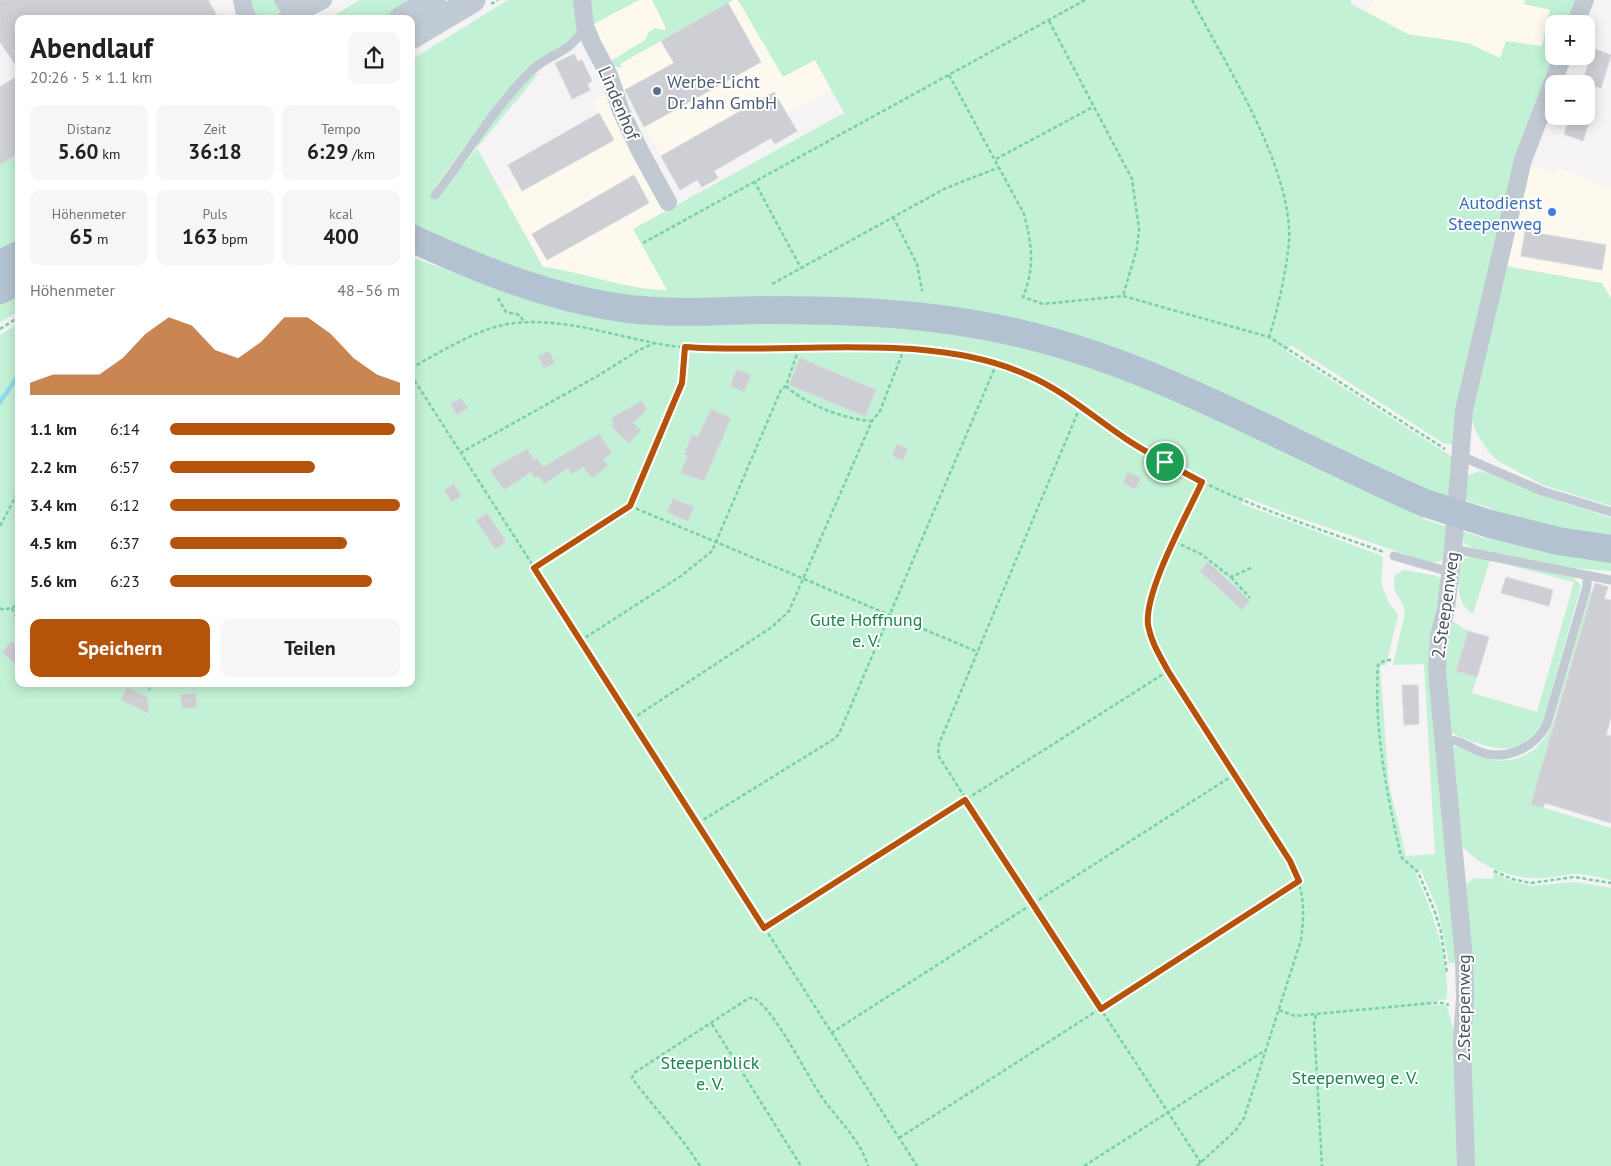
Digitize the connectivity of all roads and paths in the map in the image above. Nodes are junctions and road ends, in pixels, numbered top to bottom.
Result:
1 (242, 0) edge
2 (283, 0) edge
3 (432, 0) edge
4 (473, 0) edge
5 (582, 0) edge
6 (1084, 0) edge
7 (1192, 0) edge
8 (1584, 0) edge
9 (318, 3) edge
10 (247, 15) edge
11 (294, 15) edge
12 (407, 15) edge
13 (1578, 15) edge
14 (1049, 21) junction
15 (585, 26) junction
16 (415, 35) edge
17 (1560, 65) edge
18 (949, 75) junction
19 (1094, 106) junction
20 (996, 159) junction
21 (1000, 167) junction
22 (754, 181) junction
23 (435, 194) dead end
24 (668, 202) dead end
25 (893, 217) junction
26 (415, 240) edge
27 (642, 243) dead end
28 (415, 252) edge
29 (15, 257) edge
30 (0, 264) edge
31 (468, 264) junction
32 (801, 268) junction
33 (15, 282) edge
34 (772, 284) dead end
35 (0, 290) edge
36 (922, 291) dead end
37 (1124, 296) junction
38 (506, 310) dead end
39 (15, 320) edge
40 (524, 322) junction
41 (0, 329) edge
42 (1269, 337) junction
43 (656, 343) junction
44 (685, 347) junction
45 (799, 348) junction
46 (904, 349) junction
47 (996, 364) junction
48 (415, 366) edge
49 (415, 381) edge
50 (786, 386) junction
51 (1080, 408) junction
52 (872, 421) junction
53 (460, 453) junction
54 (1461, 456) junction
55 (1202, 482) junction
56 (15, 498) edge
57 (630, 506) junction
58 (1611, 512) edge
59 (0, 526) edge
60 (1175, 542) junction
61 (717, 543) junction
62 (1453, 549) junction
63 (1611, 549) edge
64 (1394, 556) joint
65 (1253, 566) dead end
66 (534, 568) junction
67 (1450, 572) junction
68 (1587, 575) junction
69 (1231, 577) junction
70 (804, 578) junction
71 (1611, 580) edge
72 (1250, 598) dead end
73 (15, 607) edge
74 (0, 608) edge
75 (12, 608) junction
76 (15, 614) edge
77 (889, 616) junction
78 (580, 641) junction
79 (978, 652) junction
80 (1391, 660) dead end
81 (1168, 671) junction
82 (147, 687) edge
83 (150, 690) dead end
84 (632, 719) junction
85 (1444, 740) junction
86 (1235, 774) junction
87 (965, 800) junction
88 (698, 823) junction
89 (1494, 871) dead end
90 (1299, 881) junction
91 (1611, 883) edge
92 (1033, 905) junction
93 (764, 928) junction
94 (1447, 974) dead end
95 (1432, 1003) dead end
96 (1101, 1009) junction
97 (1279, 1010) junction
98 (1316, 1015) junction
99 (712, 1024) junction
100 (832, 1034) junction
101 (1266, 1052) junction
102 (1167, 1113) junction
103 (898, 1138) junction
104 (1201, 1163) junction
105 (700, 1166) edge
106 (801, 1166) edge
107 (868, 1166) edge
108 (917, 1166) edge
109 (1084, 1166) edge
110 (1197, 1166) edge
111 (1322, 1166) edge
112 (1466, 1166) edge

1 - 10 street
2 - 9 street
3 - 12 main road
4 - 16 main road
5 - 15 street, Lindenhof
6 - 14 path
7 - 42 path
8 - 13 street
9 - 11 street
14 - 18 path
14 - 19 path
15 - 23 lane
15 - 24 street, Lindenhof
17 - 54 street, 2.Steepenweg
18 - 20 path
18 - 22 path
19 - 20 path
19 - 37 path
20 - 21 path
21 - 25 path
21 - 37 path
22 - 27 path
22 - 32 path
25 - 32 path
25 - 36 path
26 - 31 main road
28 - 31 main road
29 - 30 main road
31 - 63 main road, bridge
32 - 34 path
33 - 35 main road
37 - 42 path
38 - 40 path
39 - 41 path
40 - 43 path
40 - 48 path
42 - 54 path
43 - 44 path
43 - 53 path
44 - 45 path
44 - 57 path
45 - 46 path
45 - 50 path
46 - 47 path
46 - 52 path
47 - 51 path
47 - 77 path
49 - 53 path
50 - 52 path
50 - 61 path
51 - 55 path
51 - 79 path
52 - 70 path
53 - 66 path
54 - 58 lane
54 - 62 street, 2.Steepenweg
55 - 60 path
55 - 64 path
56 - 59 path
57 - 61 path
57 - 66 path
60 - 69 path
60 - 81 path
61 - 70 path
61 - 78 path
62 - 67 street, 2.Steepenweg
62 - 68 lane
64 - 67 lane
65 - 69 path
66 - 78 path
67 - 85 street, 2.Steepenweg
68 - 71 lane
68 - 85 lane
69 - 72 path
70 - 77 path
70 - 84 path
73 - 75 path
74 - 75 path
75 - 76 path
77 - 79 path
77 - 88 path
78 - 84 path
79 - 87 path
80 - 94 path
81 - 86 path
81 - 87 path
82 - 83 path
84 - 88 path
85 - 112 street, 2.Steepenweg
86 - 90 path
86 - 92 path
87 - 92 path
87 - 93 path
88 - 93 path
89 - 91 path
90 - 96 path
90 - 97 path
92 - 96 path
92 - 100 path
93 - 100 path
95 - 98 path
96 - 102 path
96 - 103 path
97 - 98 path
97 - 101 path
98 - 111 path
99 - 105 path
99 - 106 path
99 - 107 path
100 - 103 path
101 - 102 path
101 - 104 path
102 - 104 path
102 - 109 path
103 - 108 path
104 - 110 path

